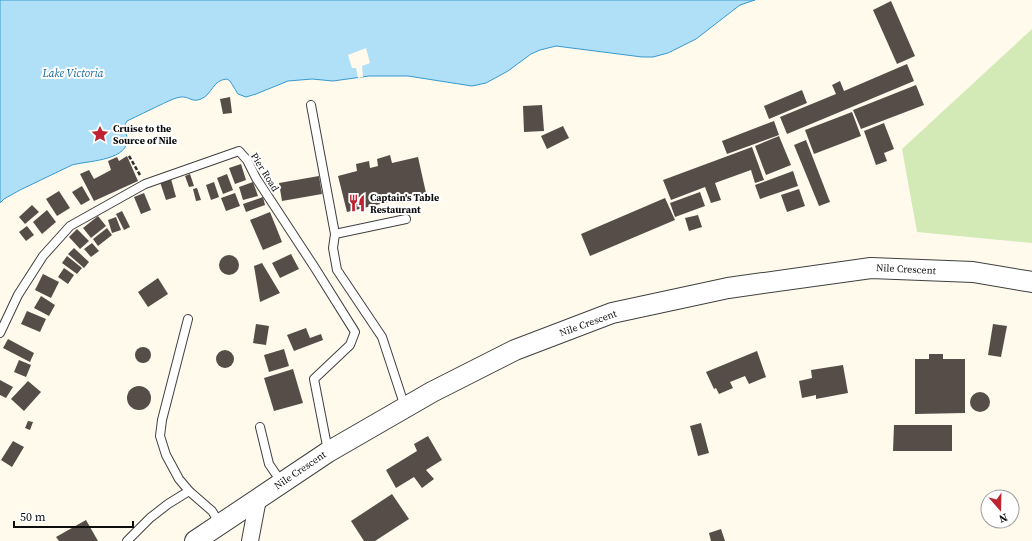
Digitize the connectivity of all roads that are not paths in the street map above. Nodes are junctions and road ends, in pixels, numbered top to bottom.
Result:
1 (311, 105) dead end
2 (406, 219) dead end
3 (335, 234) junction
4 (1032, 282) edge
5 (188, 319) dead end
6 (0, 333) edge
7 (405, 407) junction
8 (260, 427) dead end
9 (328, 452) junction
10 (282, 483) junction
11 (189, 491) junction
12 (258, 499) junction
13 (220, 524) junction
14 (126, 541) edge
15 (195, 541) edge
16 (250, 541) edge

1 - 3 lane
2 - 3 lane
3 - 7 lane
4 - 7 street, Nile Crescent
5 - 11 lane
6 - 9 lane, Pier Road
7 - 9 street, Nile Crescent
8 - 10 lane
9 - 10 street, Nile Crescent
10 - 12 street, Nile Crescent
11 - 13 lane
11 - 14 lane
12 - 13 street, Nile Crescent
12 - 16 street
13 - 15 street, Nile Crescent

